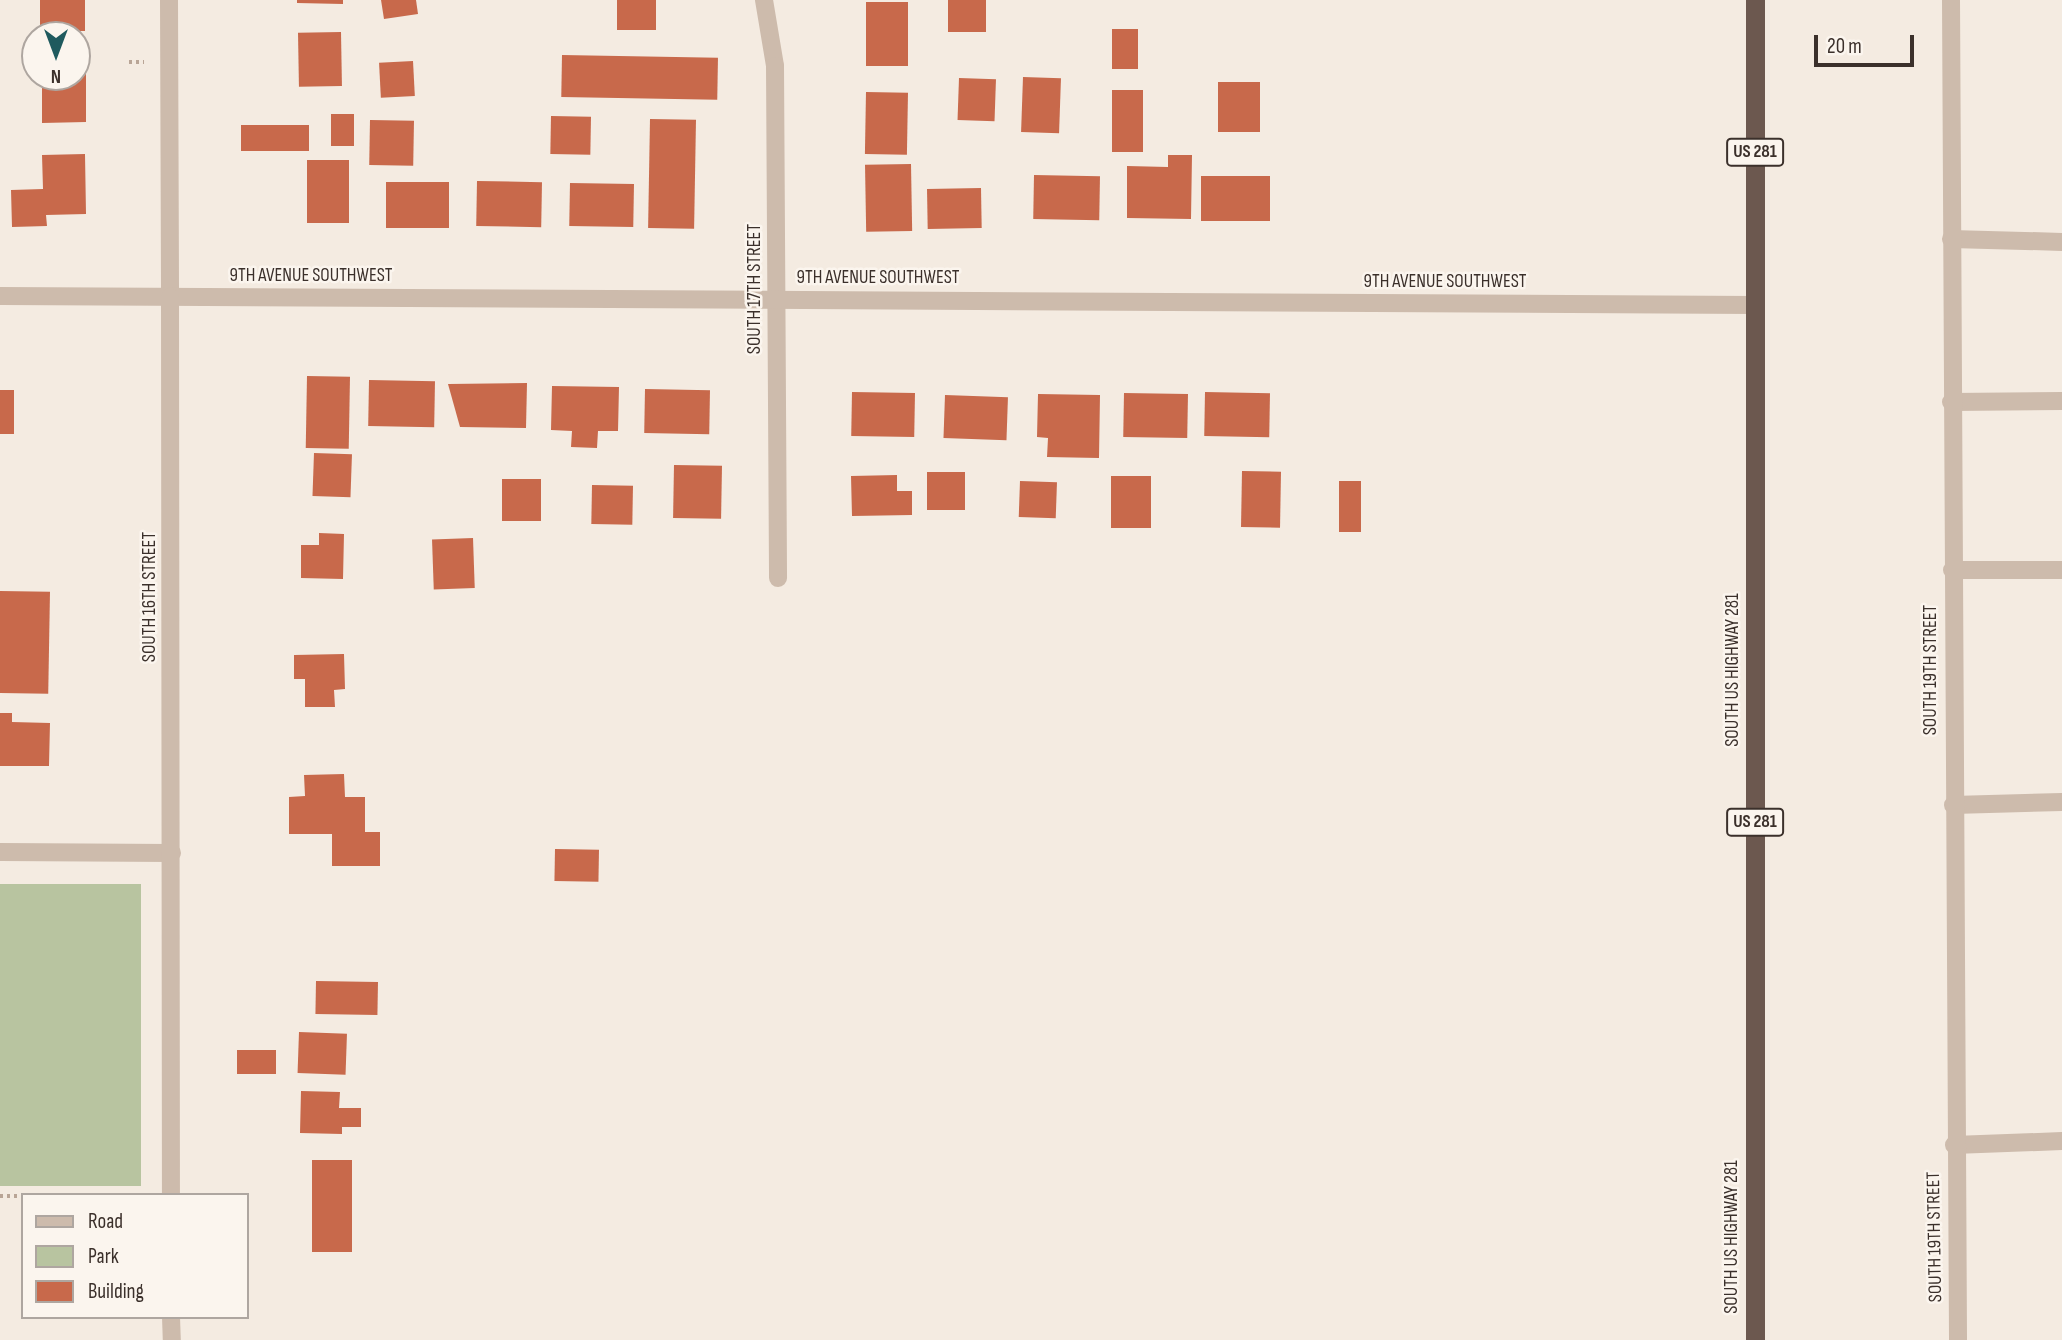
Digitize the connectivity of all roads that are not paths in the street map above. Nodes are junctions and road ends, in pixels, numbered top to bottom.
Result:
1 (169, 0) edge
2 (764, 0) edge
3 (1755, 0) edge
4 (1951, 0) edge
5 (1951, 239) junction
6 (2062, 242) edge
7 (0, 296) edge
8 (170, 297) junction
9 (776, 298) junction
10 (1755, 304) junction
11 (2062, 401) edge
12 (1951, 402) junction
13 (1952, 570) junction
14 (2062, 570) edge
15 (778, 578) dead end
16 (2062, 802) edge
17 (1953, 805) junction
18 (0, 852) edge
19 (172, 853) junction
20 (2062, 1141) edge
21 (1954, 1144) junction
22 (171, 1193) edge
23 (172, 1319) edge
24 (172, 1340) edge
25 (1755, 1340) edge
26 (1958, 1340) edge

1 - 8 street, SOUTH 16TH STREET
2 - 9 street, SOUTH 17TH STREET
3 - 10 highway, SOUTH US HIGHWAY 281 / US 281
4 - 5 street, SOUTH 19TH STREET
5 - 6 street
5 - 12 street, SOUTH 19TH STREET
7 - 8 street, 9TH AVENUE SOUTHWEST
8 - 9 street, 9TH AVENUE SOUTHWEST
8 - 19 street, SOUTH 16TH STREET
9 - 10 street, 9TH AVENUE SOUTHWEST
9 - 15 street, SOUTH 17TH STREET
10 - 25 highway, SOUTH US HIGHWAY 281 / US 281
11 - 12 street
12 - 13 street, SOUTH 19TH STREET
13 - 14 street
13 - 17 street, SOUTH 19TH STREET
16 - 17 street
17 - 21 street, SOUTH 19TH STREET
18 - 19 street
19 - 22 street, SOUTH 16TH STREET
20 - 21 street
21 - 26 street, SOUTH 19TH STREET
23 - 24 street

